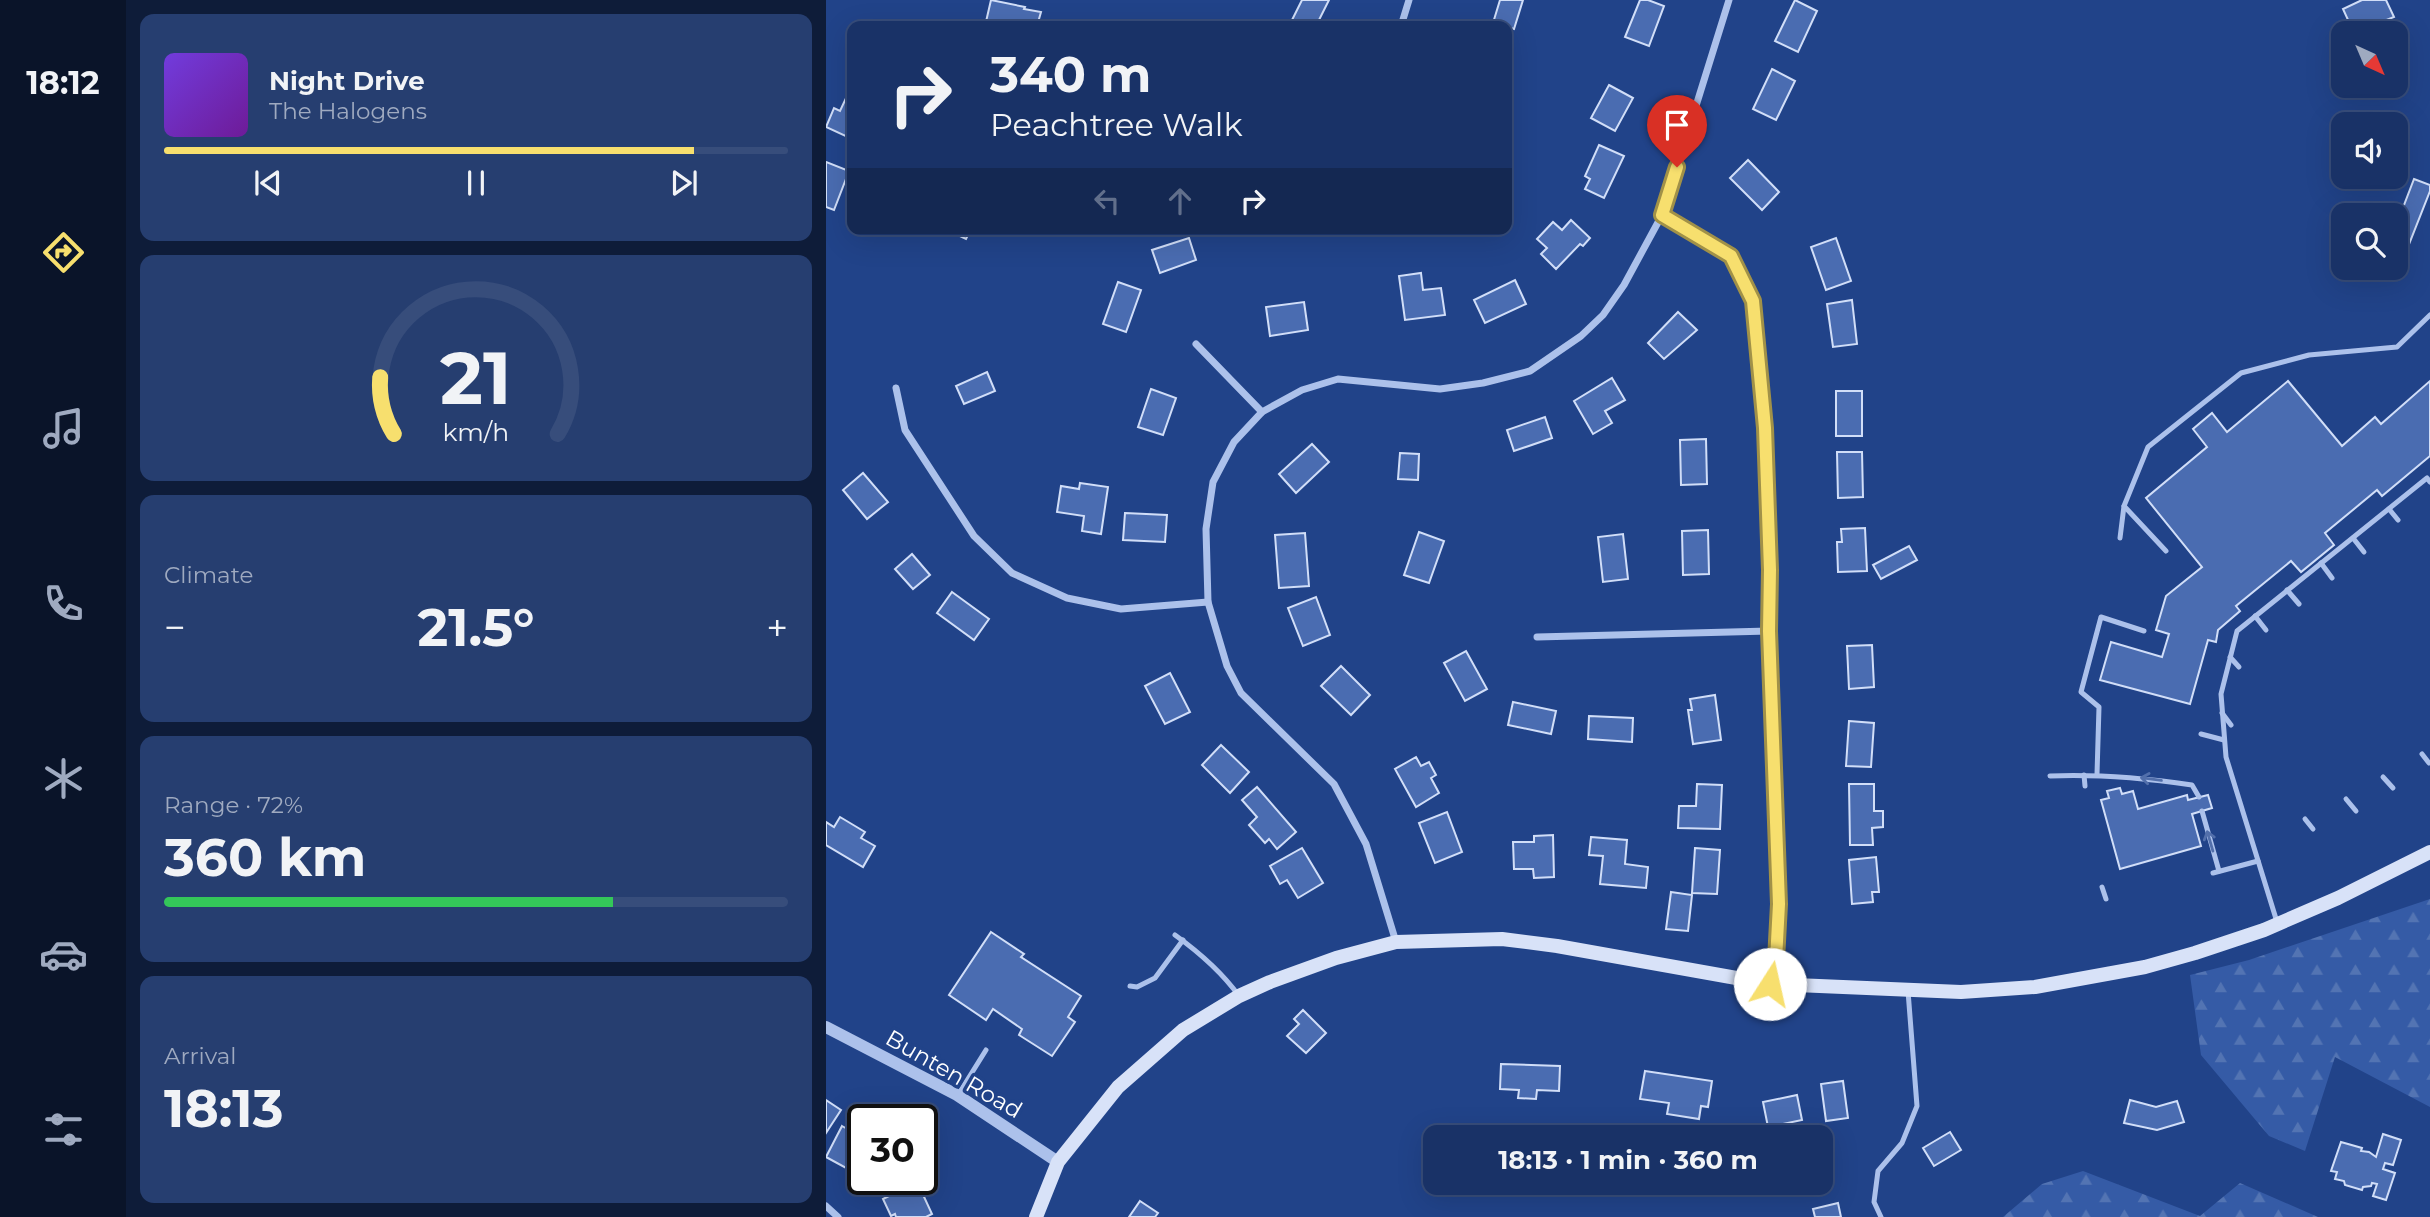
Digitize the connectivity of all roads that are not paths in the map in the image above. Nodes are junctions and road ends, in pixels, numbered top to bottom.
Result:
1 (1409, 0) edge
2 (1729, 0) edge
3 (1403, 21) edge
4 (1662, 215) junction
5 (2430, 315) edge
6 (1196, 344) dead end
7 (896, 388) dead end
8 (1262, 412) junction
9 (2429, 478) edge
10 (2124, 506) junction
11 (2389, 509) junction
12 (2398, 520) dead end
13 (2120, 537) dead end
14 (2353, 538) junction
15 (2166, 551) dead end
16 (2364, 551) dead end
17 (2321, 564) junction
18 (2332, 578) dead end
19 (2287, 590) junction
20 (1208, 602) junction
21 (2299, 604) dead end
22 (2255, 616) junction
23 (2266, 630) dead end
24 (1769, 631) junction
25 (2144, 631) dead end
26 (1537, 637) dead end
27 (2230, 657) junction
28 (2239, 667) dead end
29 (2222, 713) junction
30 (2231, 725) dead end
31 (2201, 734) dead end
32 (2224, 740) junction
33 (2422, 754) dead end
34 (2430, 763) edge
35 (2097, 774) junction
36 (2084, 775) junction
37 (2050, 776) dead end
38 (2384, 777) dead end
39 (2084, 786) dead end
40 (2393, 788) dead end
41 (2199, 797) dead end
42 (2346, 799) dead end
43 (2202, 811) dead end
44 (2356, 811) dead end
45 (2305, 819) dead end
46 (2313, 829) dead end
47 (2430, 852) edge
48 (2258, 861) junction
49 (2102, 887) dead end
50 (2106, 899) dead end
51 (2278, 925) junction
52 (1175, 934) dead end
53 (1183, 940) junction
54 (1396, 942) junction
55 (1770, 984) junction
56 (1130, 986) dead end
57 (1908, 991) junction
58 (1239, 996) junction
59 (826, 1027) edge
60 (986, 1050) dead end
61 (957, 1095) junction
62 (1058, 1162) junction
63 (826, 1206) edge
64 (838, 1217) edge
65 (1035, 1217) edge
66 (1881, 1217) edge

1 - 3 street
2 - 4 street
4 - 8 street
4 - 24 street
5 - 10 lane
6 - 8 street
7 - 20 street
8 - 20 street
9 - 11 lane
10 - 13 lane
10 - 15 lane
11 - 12 lane
11 - 14 lane
14 - 16 lane
14 - 17 lane
17 - 18 lane
17 - 19 lane
19 - 21 lane
19 - 22 lane
20 - 54 street
22 - 23 lane
22 - 27 lane
24 - 26 street
24 - 55 street
25 - 35 lane
27 - 28 lane
27 - 29 lane
29 - 30 lane
29 - 32 lane
31 - 32 lane
32 - 48 lane
33 - 34 lane
35 - 36 lane
41 -> 35 lane
36 - 37 lane
36 - 39 lane
38 - 40 lane
42 - 44 lane
48 -> 43 lane
45 - 46 lane
47 - 51 main road
48 - 51 lane
49 - 50 lane
51 - 57 main road
52 - 53 lane
53 - 56 lane
53 - 58 lane
54 - 55 main road
54 - 58 main road
55 - 57 main road
57 - 66 lane
58 - 62 main road
59 - 61 street, Bunten Road
60 - 61 lane
61 - 62 street, Bunten Road
62 - 65 main road
63 - 64 street

